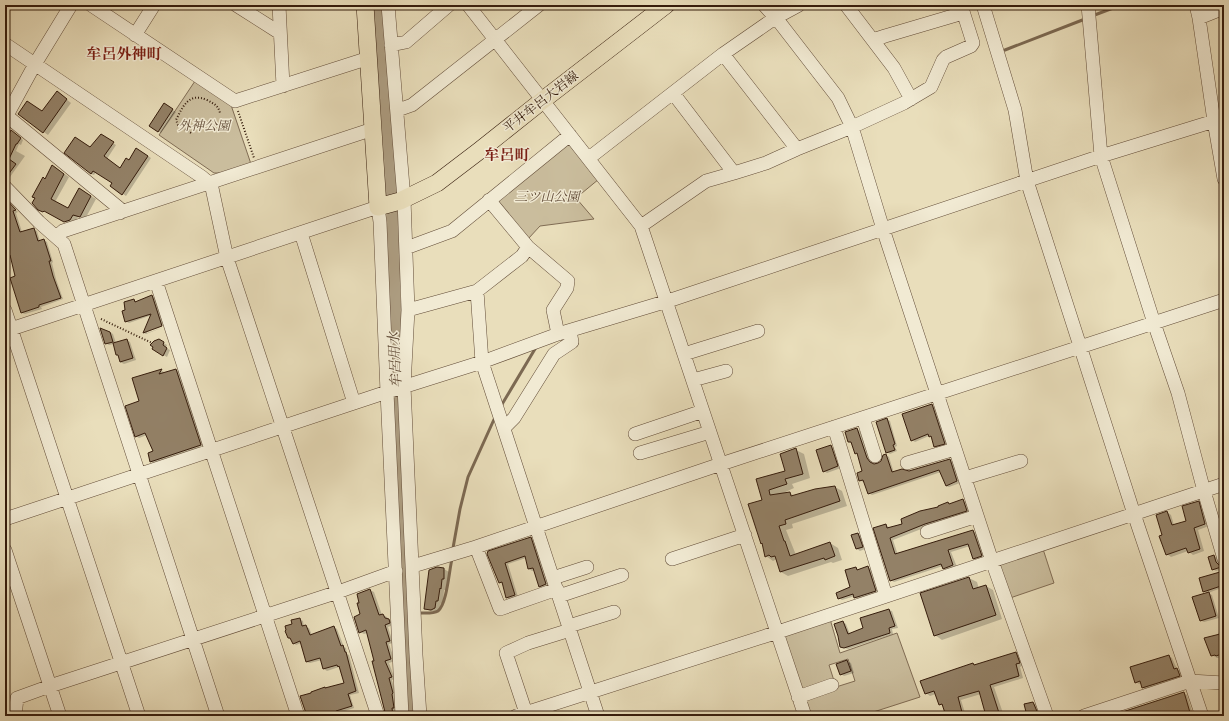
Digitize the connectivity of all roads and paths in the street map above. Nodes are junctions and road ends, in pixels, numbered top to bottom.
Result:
1 (71, 5) edge
2 (91, 5) edge
3 (154, 5) edge
4 (236, 5) edge
5 (280, 5) edge
6 (365, 5) edge
7 (388, 5) edge
8 (449, 5) edge
9 (468, 5) edge
10 (539, 5) edge
11 (666, 5) edge
12 (764, 5) edge
13 (799, 5) edge
14 (846, 5) edge
15 (983, 5) edge
16 (1088, 5) edge
17 (1224, 8) edge
18 (962, 9) edge
19 (1198, 11) edge
20 (775, 18) junction
21 (280, 33) junction
22 (135, 35) junction
23 (495, 40) junction
24 (873, 40) junction
25 (5, 44) edge
26 (391, 45) junction
27 (723, 54) junction
28 (369, 58) junction
29 (35, 64) junction
30 (283, 86) junction
31 (673, 93) junction
32 (911, 99) junction
33 (543, 100) junction
34 (235, 101) junction
35 (398, 110) junction
36 (220, 113) dead end
37 (6, 117) edge
38 (1219, 120) edge
39 (852, 127) junction
40 (373, 129) junction
41 (191, 133) dead end
42 (570, 135) junction
43 (797, 149) junction
44 (1101, 156) junction
45 (589, 158) junction
46 (257, 166) junction
47 (734, 173) junction
48 (1224, 179) edge
49 (1027, 181) junction
50 (209, 183) junction
51 (5, 187) edge
52 (489, 200) junction
53 (392, 203) junction
54 (120, 212) junction
55 (642, 226) junction
56 (883, 229) junction
57 (301, 233) junction
58 (56, 237) junction
59 (528, 247) junction
60 (406, 248) junction
61 (227, 258) junction
62 (156, 281) junction
63 (477, 291) junction
64 (1224, 300) edge
65 (667, 301) junction
66 (84, 305) junction
67 (5, 310) edge
68 (408, 310) junction
69 (94, 316) dead end
70 (1154, 323) junction
71 (8, 330) edge
72 (758, 331) dead end
73 (564, 333) junction
74 (152, 343) dead end
75 (1080, 347) junction
76 (684, 354) junction
77 (482, 362) junction
78 (726, 371) dead end
79 (693, 380) junction
80 (396, 389) junction
81 (937, 394) junction
82 (354, 403) junction
83 (704, 411) junction
84 (863, 418) junction
85 (284, 427) junction
86 (834, 427) junction
87 (504, 428) junction
88 (710, 432) junction
89 (635, 434) dead end
90 (955, 449) junction
91 (212, 450) junction
92 (640, 453) dead end
93 (875, 456) dead end
94 (1021, 461) dead end
95 (907, 463) dead end
96 (721, 464) junction
97 (139, 473) junction
98 (965, 478) junction
99 (1224, 484) edge
100 (1204, 490) junction
101 (68, 498) junction
102 (1134, 514) junction
103 (977, 516) junction
104 (5, 518) edge
105 (536, 527) junction
106 (927, 532) dead end
107 (744, 534) junction
108 (476, 547) junction
109 (5, 550) edge
110 (672, 559) dead end
111 (1224, 559) edge
112 (992, 561) junction
113 (413, 566) junction
114 (587, 567) dead end
115 (396, 571) junction
116 (622, 575) dead end
117 (556, 588) junction
118 (338, 592) junction
119 (886, 596) junction
120 (614, 612) dead end
121 (265, 615) junction
122 (570, 628) junction
123 (777, 632) junction
124 (194, 639) junction
125 (408, 656) junction
126 (122, 664) junction
127 (1190, 682) junction
128 (1224, 683) edge
129 (832, 685) dead end
130 (50, 686) junction
131 (591, 693) junction
132 (798, 697) junction
133 (523, 715) edge
134 (15, 716) edge
135 (60, 716) edge
136 (139, 716) edge
137 (218, 716) edge
138 (298, 716) edge
139 (378, 716) edge
140 (402, 716) edge
141 (420, 716) edge
142 (598, 716) edge
143 (805, 716) edge
144 (1047, 716) edge
145 (1084, 716) edge
146 (1202, 716) edge

1 - 29 street
2 - 22 street
3 - 22 street
4 - 21 street
5 - 21 street
6 - 28 main road
7 - 26 street
8 - 26 street
9 - 23 street
10 - 23 street
11 - 33 main road, 平井牟呂大岩線
12 - 20 street
13 - 20 street
14 - 24 street
15 - 49 street
16 - 44 street
17 - 19 street
18 - 24 street
18 - 32 street
19 - 38 street
20 - 27 street
20 - 39 street
21 - 30 street
22 - 34 street
23 - 33 street
23 - 35 street
24 - 32 street
25 - 29 street
26 - 35 street
27 - 31 street
27 - 43 street
28 - 30 street
28 - 40 main road
29 - 37 street
29 - 50 street
30 - 34 street
31 - 45 street
31 - 47 street
32 - 39 street
33 - 42 street
33 - 53 main road, 平井牟呂大岩線
34 - 46 path
35 - 53 street
36 - 41 path
37 - 54 street
38 - 44 street
38 - 48 street
39 - 43 street
39 - 56 street
40 - 46 street
40 - 53 main road
42 - 45 street
42 - 52 street
43 - 47 street
44 - 49 street
44 - 70 street
45 - 55 street
46 - 50 street
47 - 55 street
49 - 56 street
49 - 75 street
50 - 54 street
50 - 61 street
51 - 58 street
52 - 59 street
52 - 60 street
53 - 57 street
53 - 60 street
53 - 80 street
54 - 58 street
55 - 65 street
56 - 65 street
56 - 81 street
57 - 61 street
57 - 82 street
58 - 66 street
59 - 63 street
59 - 73 street
60 - 68 street
61 - 62 street
61 - 85 street
62 - 66 street
62 - 91 street
63 - 68 street
63 - 77 street
64 - 70 street
65 - 73 street
65 - 76 street
66 - 71 street
66 - 97 street
67 - 71 street
68 - 80 street
69 - 74 path
70 - 75 street
70 - 100 street
71 - 101 street
72 - 76 street
73 - 77 street
73 - 87 street
75 - 81 street
75 - 102 street
76 - 79 street
77 - 80 street
77 - 87 street
78 - 79 street
79 - 83 street
80 - 82 street
80 - 113 street
80 - 115 street
81 - 84 street
81 - 90 street
82 - 85 street
83 - 88 street
83 - 89 street
84 - 86 street
84 - 93 street
85 - 91 street
85 - 118 street
86 - 96 street
86 - 119 street
87 - 105 street
88 - 92 street
88 - 96 street
90 - 95 street
90 - 98 street
91 - 97 street
91 - 121 street
94 - 98 street
96 - 105 street
96 - 107 street
97 - 101 street
97 - 124 street
98 - 103 street
99 - 100 street
100 - 102 street
100 - 111 street
101 - 104 street
101 - 126 street
102 - 112 street
102 - 127 street
103 - 106 street
103 - 112 street
105 - 108 street
105 - 117 street
107 - 110 street
107 - 123 street
108 - 113 street
108 - 117 street
109 - 130 street
112 - 119 street
112 - 144 street
113 - 125 street
114 - 117 street
115 - 118 street
115 - 125 street
116 - 117 street
117 - 122 street
118 - 121 street
118 - 139 street
119 - 123 street
120 - 122 street
121 - 124 street
121 - 138 street
122 - 131 street
122 - 133 street
123 - 131 street
123 - 132 street
124 - 126 street
124 - 137 street
125 - 140 street
125 - 141 street
126 - 130 street
126 - 136 street
127 - 128 street
127 - 145 street
127 - 146 street
129 - 132 street
130 - 134 street
130 - 135 street
131 - 133 street
131 - 142 street
132 - 143 street

